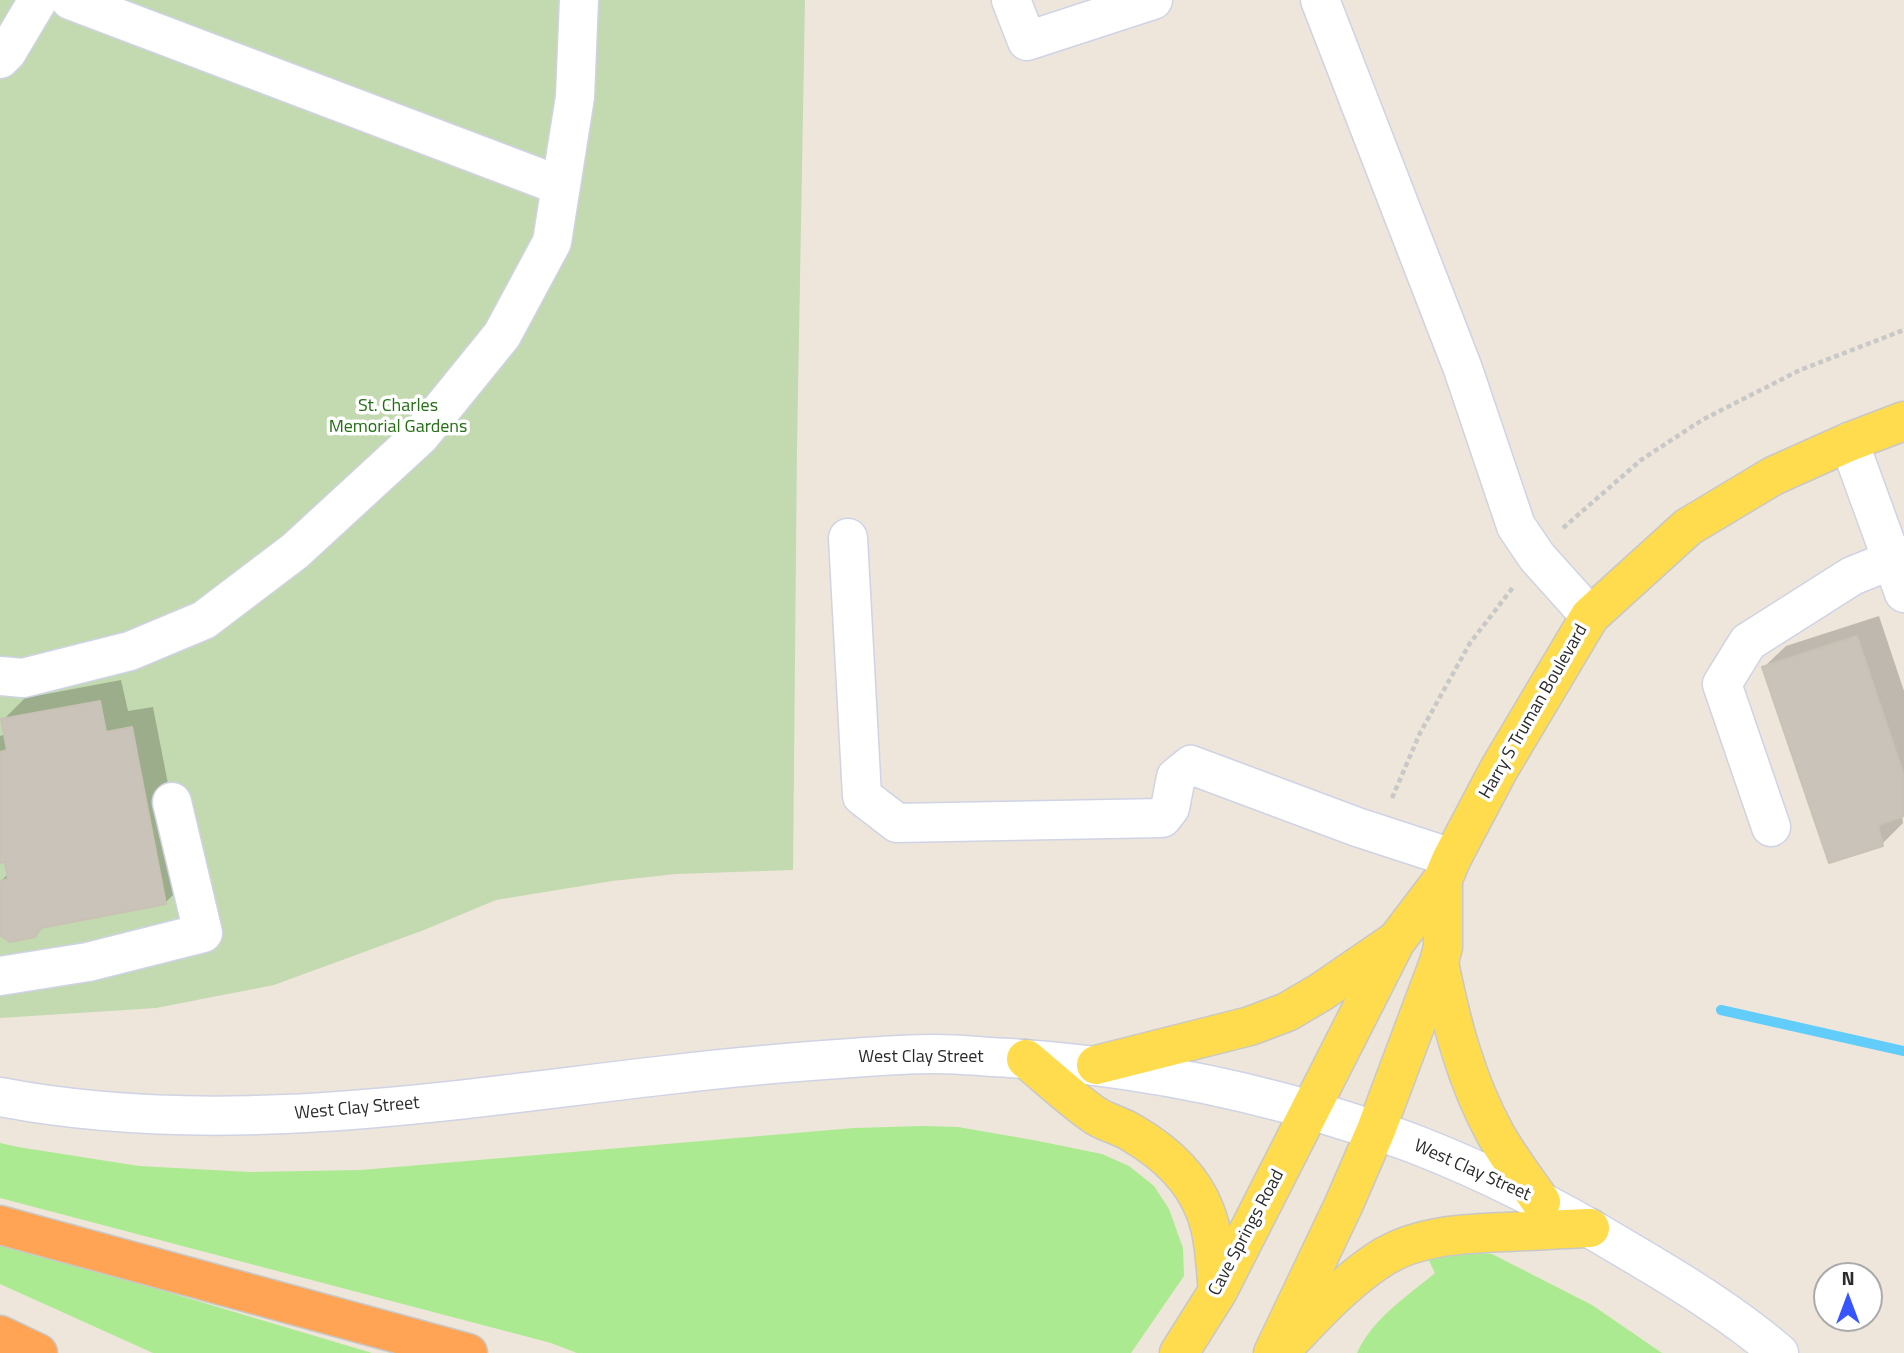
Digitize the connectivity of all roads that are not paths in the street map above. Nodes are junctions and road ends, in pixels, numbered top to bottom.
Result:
1 (38, 0) edge
2 (70, 0) edge
3 (579, 0) edge
4 (1011, 0) edge
5 (1153, 0) edge
6 (1320, 0) edge
7 (0, 59) edge
8 (561, 186) junction
9 (1904, 421) edge
10 (1849, 442) junction
11 (848, 538) dead end
12 (1900, 569) edge
13 (1590, 616) junction
14 (0, 676) edge
15 (172, 802) dead end
16 (1771, 827) dead end
17 (1447, 869) junction
18 (1396, 940) junction
19 (1439, 962) junction
20 (0, 976) edge
21 (1026, 1059) junction
22 (1096, 1065) junction
23 (0, 1097) edge
24 (1310, 1111) junction
25 (1376, 1130) junction
26 (1541, 1202) junction
27 (0, 1225) edge
28 (1590, 1228) junction
29 (1218, 1291) junction
30 (0, 1335) edge
31 (38, 1353) edge
32 (468, 1353) edge
33 (1179, 1353) edge
34 (1276, 1353) edge
35 (1779, 1353) edge

1 - 7 street
2 - 8 street
3 - 8 street
4 - 5 street
6 - 13 street
8 - 14 street
9 - 10 main road, Harry S Truman Boulevard
10 - 12 street
10 - 13 main road, Harry S Truman Boulevard
11 - 17 street
12 - 16 street
13 - 17 main road, Harry S Truman Boulevard
15 - 20 street
17 - 18 main road, Harry S Truman Boulevard
17 - 19 main road, Harry S Truman Boulevard
18 - 22 main road
18 - 24 main road, Harry S Truman Boulevard
19 - 25 main road, Harry S Truman Boulevard
19 - 26 main road
21 - 22 street, West Clay Street
21 - 23 street, West Clay Street
21 - 29 main road
22 - 24 street, West Clay Street
24 - 25 street, West Clay Street
24 - 29 main road, Cave Springs Road
25 - 26 street, West Clay Street
25 - 34 main road
26 - 28 street, West Clay Street
27 - 32 highway
28 - 34 main road
28 - 35 street, West Clay Street
29 - 33 main road, Cave Springs Road
30 - 31 highway

